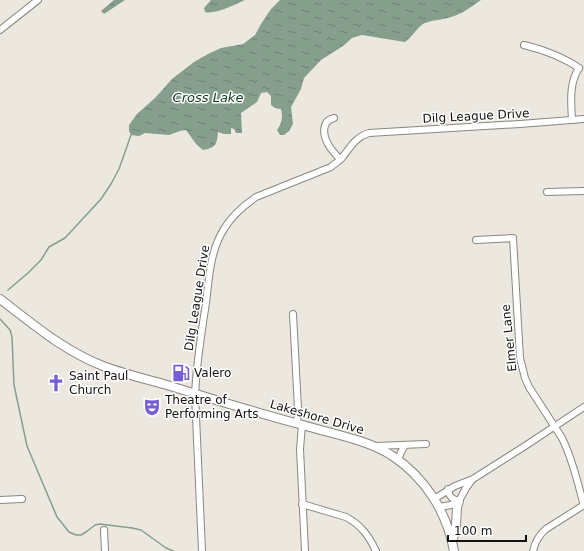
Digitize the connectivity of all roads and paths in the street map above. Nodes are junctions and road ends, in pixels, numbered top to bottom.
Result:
1 (38, 0) edge
2 (1, 27) edge
3 (524, 46) dead end
4 (582, 66) edge
5 (334, 118) dead end
6 (584, 119) edge
7 (572, 120) junction
8 (340, 159) junction
9 (584, 191) edge
10 (547, 192) dead end
11 (584, 198) edge
12 (476, 240) dead end
13 (0, 298) edge
14 (293, 314) dead end
15 (195, 394) junction
16 (584, 407) edge
17 (299, 424) junction
18 (554, 426) junction
19 (426, 444) dead end
20 (404, 445) junction
21 (374, 446) junction
22 (398, 460) junction
23 (473, 479) junction
24 (455, 486) junction
25 (448, 489) junction
26 (460, 498) junction
27 (22, 499) dead end
28 (434, 499) junction
29 (0, 500) edge
30 (302, 504) junction
31 (584, 506) edge
32 (439, 507) junction
33 (104, 530) dead end
34 (452, 540) junction
35 (105, 551) edge
36 (202, 551) edge
37 (305, 551) edge
38 (376, 551) edge
39 (454, 551) edge
40 (533, 551) edge

1 - 2 street
3 - 4 street
4 - 7 street
5 - 8 street
6 - 7 street, Dilg League Drive
7 - 8 street, Dilg League Drive
8 - 15 street, Dilg League Drive
9 - 10 street
9 - 11 street
12 - 18 street, Elmer Lane
13 - 15 main road, Lakeshore Drive
14 - 17 street
15 - 17 main road, Lakeshore Drive
15 - 36 street, Dilg League Drive
16 - 18 street
17 - 21 main road, Lakeshore Drive
17 - 30 street
18 - 23 street
18 - 31 street, Elmer Lane
19 - 20 street
20 - 21 street
20 - 22 street
21 - 22 main road, Lakeshore Drive
22 - 28 main road, Lakeshore Drive
23 - 24 street
23 - 26 street
24 - 25 street
24 - 26 street
25 - 26 street
25 - 28 street
26 - 32 street
26 - 34 main road
27 - 29 street
28 - 32 main road, Lakeshore Drive
30 - 37 street
30 - 38 street
31 - 40 street
32 - 34 main road, Lakeshore Drive
33 - 35 street
34 - 39 main road, Lakeshore Drive

